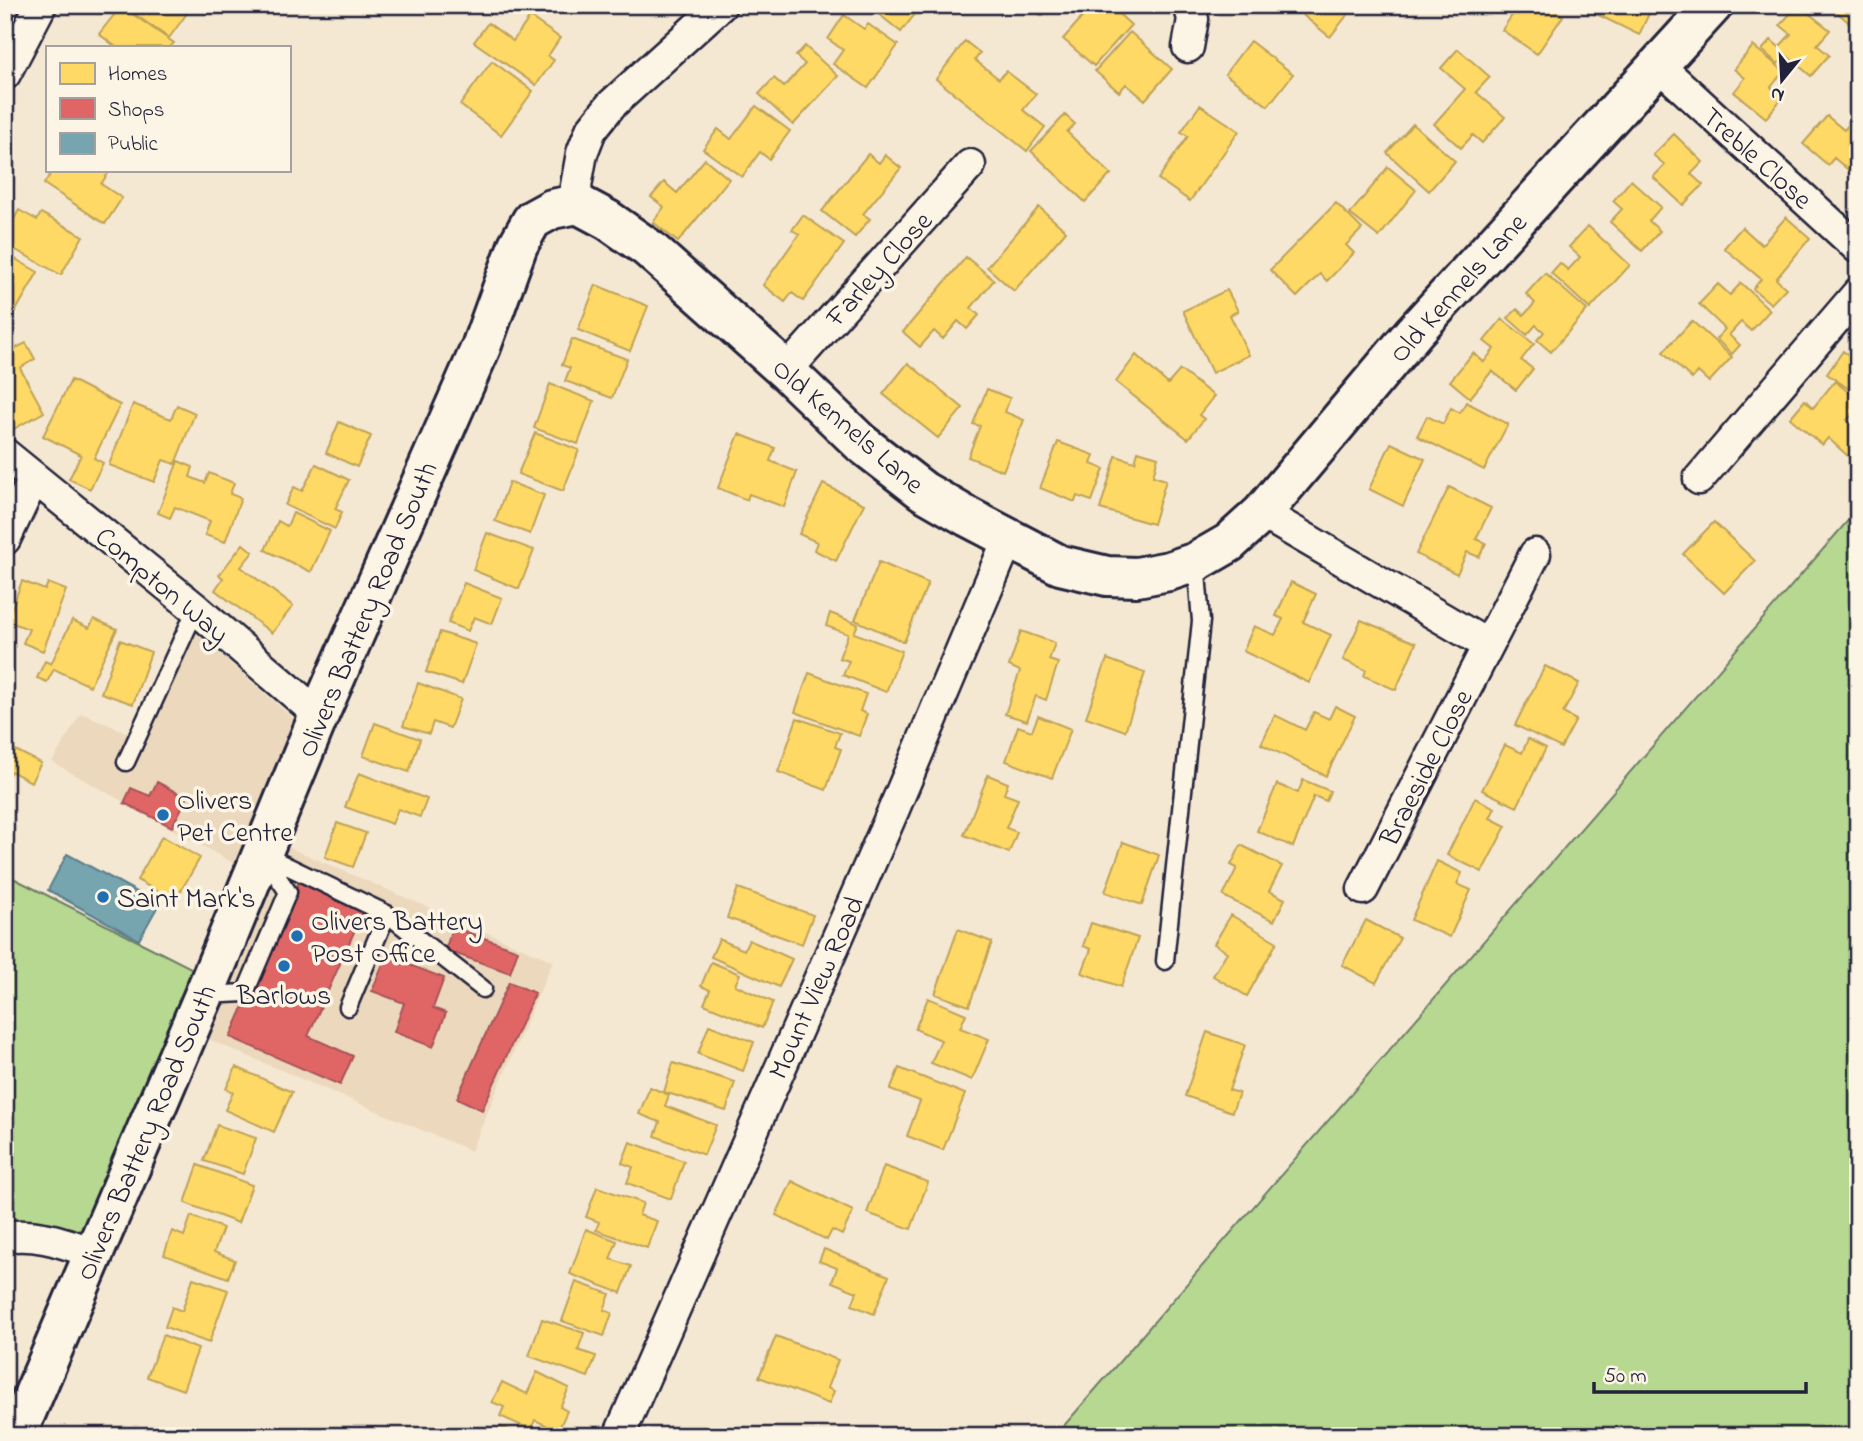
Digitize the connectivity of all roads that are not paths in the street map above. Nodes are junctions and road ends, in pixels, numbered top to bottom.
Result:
1 (41, 5) edge
2 (721, 5) edge
3 (1189, 5) edge
4 (1713, 5) edge
5 (1188, 47) dead end
6 (1658, 66) junction
7 (5, 74) edge
8 (970, 165) dead end
9 (578, 204) junction
10 (1858, 248) edge
11 (1858, 293) edge
12 (786, 372) junction
13 (5, 454) edge
14 (34, 478) junction
15 (1699, 479) dead end
16 (1262, 513) junction
17 (1009, 537) junction
18 (5, 539) edge
19 (1535, 554) dead end
20 (1196, 562) junction
21 (196, 610) junction
22 (1488, 645) junction
23 (319, 716) junction
24 (127, 762) dead end
25 (262, 854) junction
26 (1363, 889) dead end
27 (387, 914) junction
28 (1165, 961) dead end
29 (483, 989) dead end
30 (348, 1007) dead end
31 (5, 1237) edge
32 (94, 1253) junction
33 (16, 1436) edge
34 (619, 1436) edge

1 - 7 street
2 - 9 street
3 - 5 street
4 - 6 street, Old Kennels Lane
6 - 10 street, Treble Close
6 - 16 street, Old Kennels Lane
8 - 12 street, Farley Close
9 - 12 street, Old Kennels Lane
9 - 23 street, Olivers Battery Road South
11 - 15 street
12 - 17 street, Old Kennels Lane
13 - 14 street, Compton Way
14 - 18 street
14 - 21 street, Compton Way
16 - 20 street, Old Kennels Lane
16 - 22 street
17 - 20 street, Old Kennels Lane
17 - 34 street, Mount View Road
19 - 22 street, Braeside Close
20 - 28 lane
21 - 23 street, Compton Way
21 - 24 lane
22 - 26 street, Braeside Close
23 - 25 street, Olivers Battery Road South
25 - 27 lane
25 - 32 street, Olivers Battery Road South
27 - 29 lane
27 - 30 lane
31 - 32 street
32 - 33 street, Olivers Battery Road South

